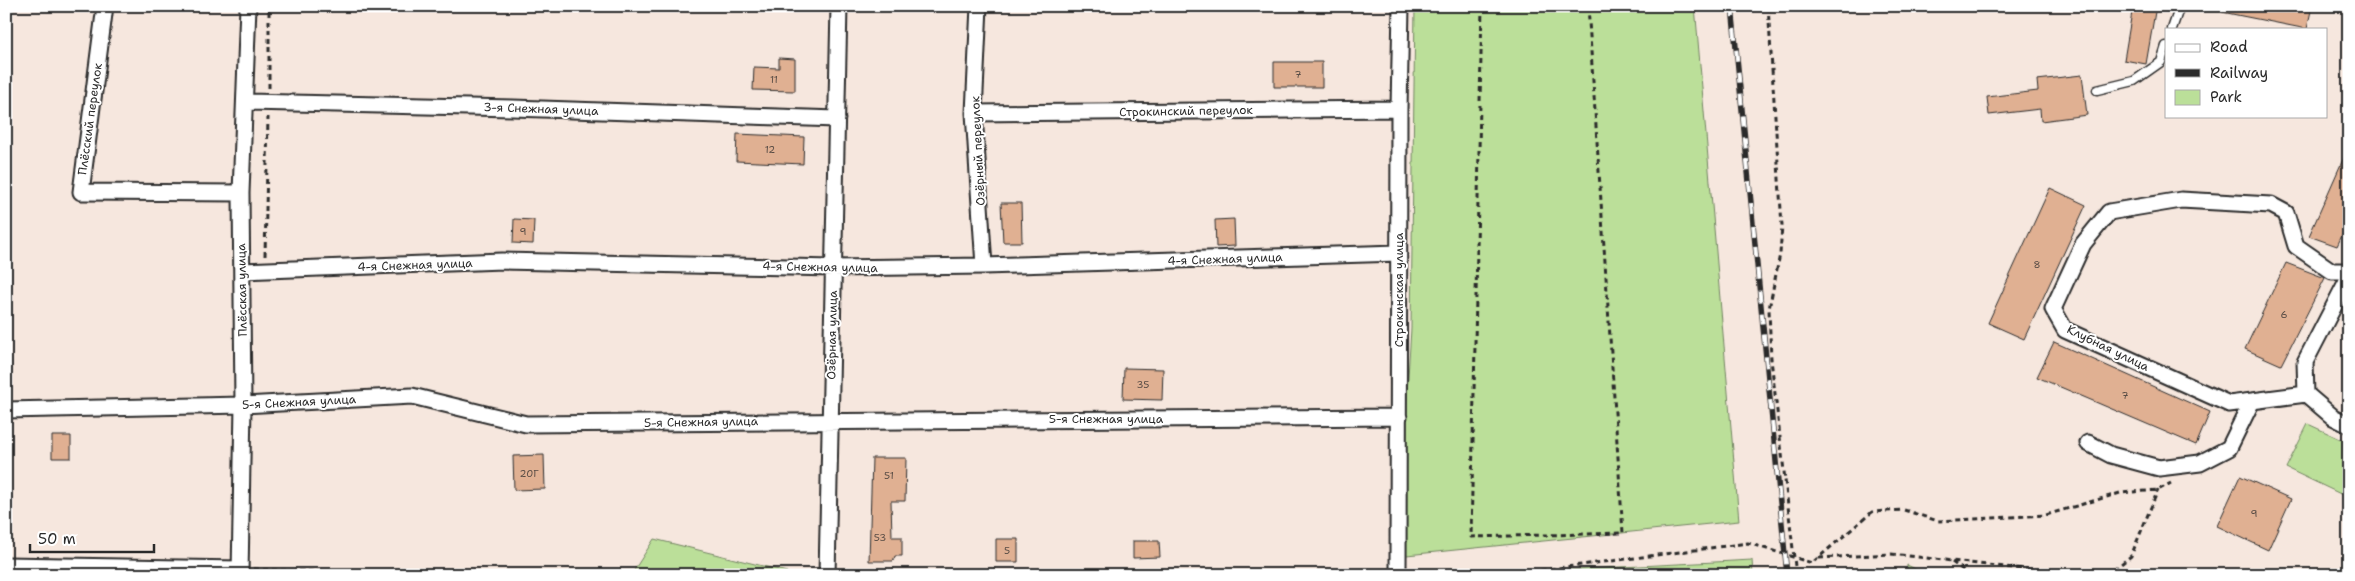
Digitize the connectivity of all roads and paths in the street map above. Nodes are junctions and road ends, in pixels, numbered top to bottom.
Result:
1 (105, 6) edge
2 (248, 6) edge
3 (270, 6) edge
4 (839, 6) edge
5 (978, 6) edge
6 (1402, 6) edge
7 (1482, 6) edge
8 (1588, 6) edge
9 (1768, 6) edge
10 (2180, 6) edge
11 (2172, 28) edge
12 (2165, 49) edge
13 (2097, 90) dead end
14 (245, 102) junction
15 (269, 103) junction
16 (1399, 109) junction
17 (974, 113) junction
18 (837, 119) junction
19 (241, 193) junction
20 (1398, 253) junction
21 (984, 266) junction
22 (833, 268) junction
23 (242, 271) junction
24 (264, 271) junction
25 (2349, 271) edge
26 (2349, 277) edge
27 (2306, 394) junction
28 (2252, 401) junction
29 (243, 405) junction
30 (6, 410) edge
31 (1399, 417) junction
32 (830, 421) junction
33 (2349, 425) edge
34 (2088, 443) dead end
35 (2188, 465) junction
36 (2158, 490) junction
37 (1794, 557) junction
38 (1819, 558) junction
39 (1951, 562) junction
40 (6, 564) edge
41 (240, 572) edge
42 (396, 575) edge
43 (827, 575) edge
44 (1398, 575) edge
45 (1505, 575) edge
46 (1796, 575) edge
47 (1970, 575) edge
48 (2075, 575) edge
49 (2107, 575) edge

1 - 19 street, Плёсский переулок
2 - 14 street, Плёсская улица
3 - 15 path
4 - 18 street, Озёрная улица
5 - 17 street, Озёрный переулок
6 - 16 street, Строкинская улица
7 - 8 path
9 - 37 path
10 - 11 lane
12 - 13 lane
14 - 15 street, 3-я Снежная улица
14 - 19 street, Плёсская улица
15 - 18 street, 3-я Снежная улица
15 - 24 path
16 - 17 street, Строкинский переулок
16 - 20 street, Строкинская улица
17 - 21 street, Озёрный переулок
18 - 22 street, Озёрная улица
19 - 23 street, Плёсская улица
20 - 21 street, 4-я Снежная улица
20 - 31 street, Строкинская улица
21 - 22 street, 4-я Снежная улица
22 - 24 street, 4-я Снежная улица
22 - 32 street, Озёрная улица
23 - 24 street, 4-я Снежная улица
23 - 29 street, Плёсская улица
25 - 28 street, Клубная улица
26 - 27 street
27 - 28 street, Клубная улица
27 - 33 street
28 - 35 street
29 - 30 street, 5-я Снежная улица
29 - 32 street, 5-я Снежная улица
29 - 41 street, Плёсская улица
31 - 32 street, 5-я Снежная улица
31 - 44 street, Строкинская улица
32 - 43 street, Озёрная улица
34 - 35 street
35 - 36 path
36 - 38 path
36 - 49 path
37 - 38 path
37 - 45 path
37 - 46 path
38 - 39 path
39 - 47 path
39 - 48 path
40 - 41 street
41 - 42 path

